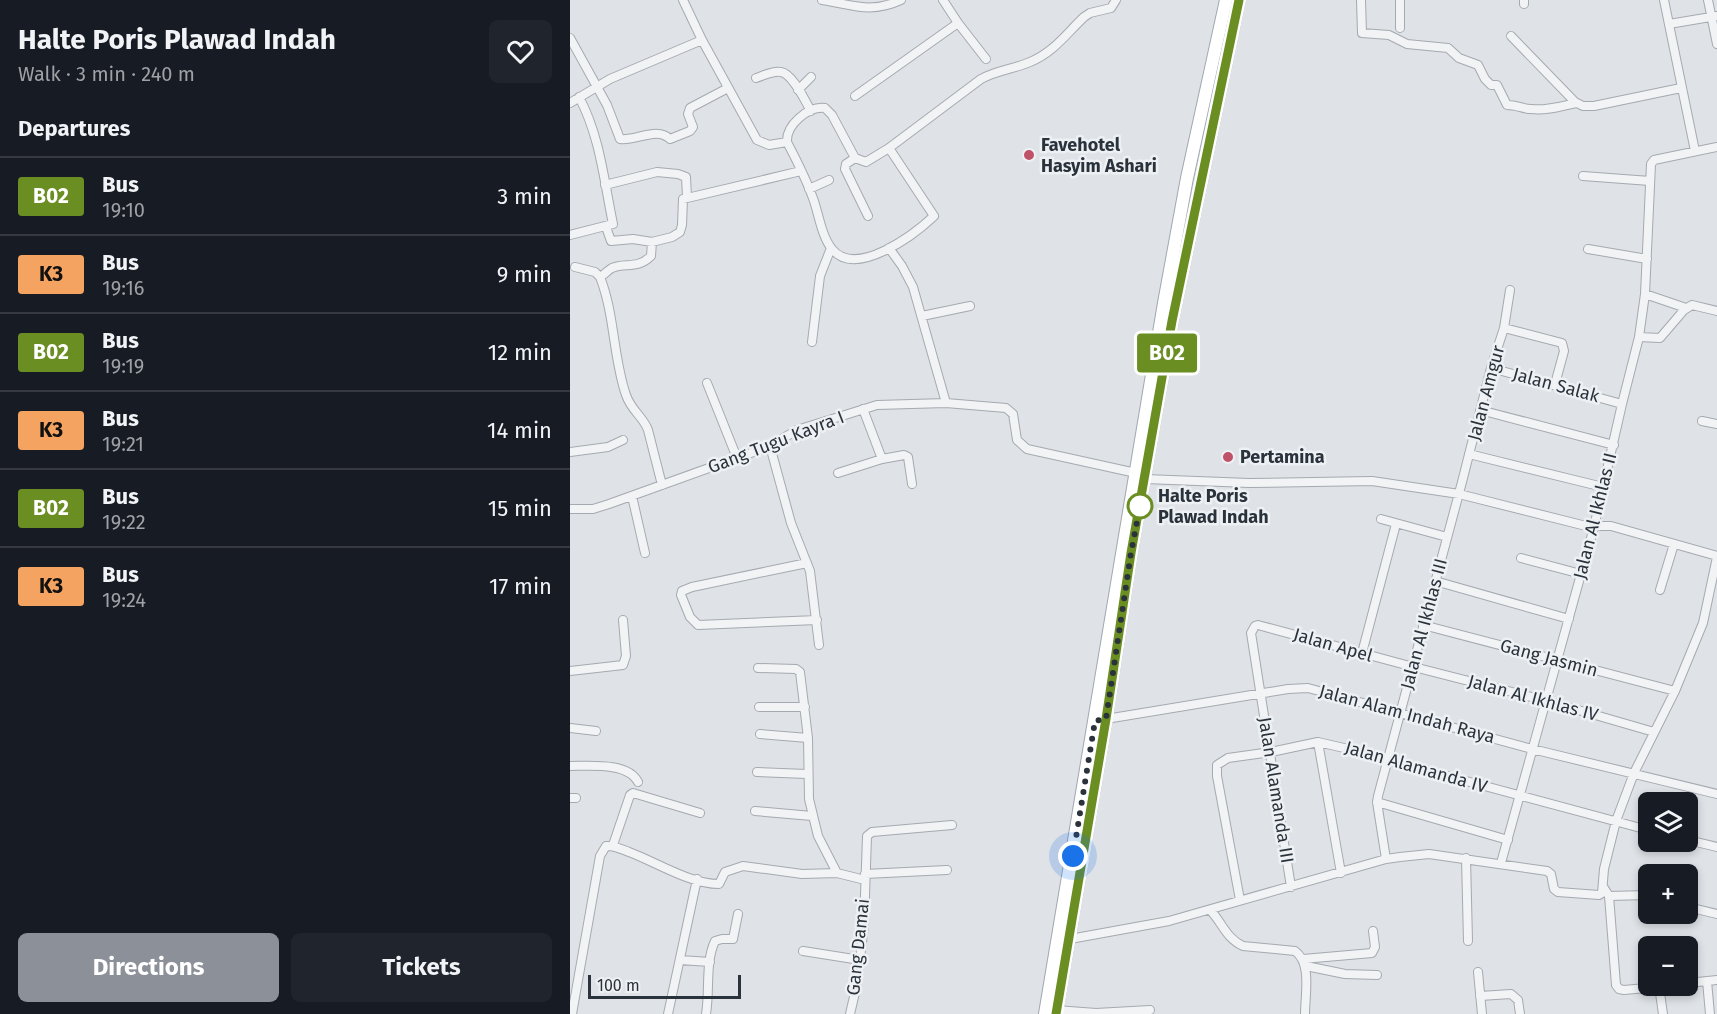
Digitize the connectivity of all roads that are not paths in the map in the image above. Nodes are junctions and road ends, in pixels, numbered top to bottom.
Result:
1 (683, 0) edge
2 (822, 0) edge
3 (901, 0) edge
4 (943, 0) edge
5 (1116, 0) edge
6 (1226, 0) edge
7 (1239, 0) edge
8 (1360, 0) edge
9 (1400, 0) edge
10 (1664, 0) edge
11 (1708, 0) edge
12 (1714, 16) edge
13 (958, 23) junction
14 (1669, 24) junction
15 (1400, 28) dead end
16 (1511, 36) dead end
17 (570, 38) edge
18 (702, 40) junction
19 (1717, 44) edge
20 (986, 59) dead end
21 (811, 77) dead end
22 (756, 78) dead end
23 (596, 85) junction
24 (728, 88) junction
25 (1681, 88) junction
26 (798, 90) junction
27 (855, 96) dead end
28 (579, 97) junction
29 (570, 103) edge
30 (1576, 103) junction
31 (811, 111) junction
32 (787, 142) junction
33 (1717, 147) edge
34 (889, 148) junction
35 (1695, 151) junction
36 (855, 158) junction
37 (801, 171) junction
38 (1583, 176) dead end
39 (829, 180) dead end
40 (1650, 181) junction
41 (605, 184) junction
42 (809, 189) junction
43 (687, 196) junction
44 (868, 216) dead end
45 (606, 227) junction
46 (570, 235) edge
47 (652, 242) junction
48 (831, 248) junction
49 (889, 248) junction
50 (1588, 249) dead end
51 (1647, 259) junction
52 (575, 267) dead end
53 (600, 278) junction
54 (1510, 290) dead end
55 (1645, 294) junction
56 (970, 306) dead end
57 (1686, 308) junction
58 (1717, 311) edge
59 (921, 316) junction
60 (1504, 328) junction
61 (1639, 337) junction
62 (812, 342) dead end
63 (1491, 368) junction
64 (707, 383) dead end
65 (1555, 384) junction
66 (946, 403) junction
67 (1622, 404) junction
68 (863, 409) junction
69 (1480, 410) junction
70 (1702, 421) dead end
71 (1717, 424) edge
72 (1149, 426) junction
73 (623, 440) dead end
74 (1614, 445) junction
75 (770, 446) junction
76 (570, 452) edge
77 (1470, 453) junction
78 (737, 458) junction
79 (882, 459) junction
80 (838, 472) dead end
81 (1140, 476) junction
82 (912, 484) dead end
83 (662, 485) junction
84 (1603, 487) junction
85 (1459, 494) junction
86 (632, 496) junction
87 (570, 509) edge
88 (1382, 519) dead end
89 (1396, 524) junction
90 (1594, 527) junction
91 (1447, 537) junction
92 (1674, 544) junction
93 (645, 553) dead end
94 (1717, 556) edge
95 (1521, 558) dead end
96 (807, 562) junction
97 (1581, 574) junction
98 (1435, 581) junction
99 (1660, 590) dead end
100 (1569, 619) junction
101 (623, 620) dead end
102 (817, 620) junction
103 (1423, 625) junction
104 (1255, 626) joint
105 (819, 645) dead end
106 (1362, 653) junction
107 (1557, 661) junction
108 (1412, 667) junction
109 (758, 668) dead end
110 (570, 671) edge
111 (1675, 691) junction
112 (1261, 694) junction
113 (1545, 700) junction
114 (759, 707) dead end
115 (805, 707) junction
116 (1400, 712) junction
117 (1101, 720) junction
118 (570, 728) edge
119 (596, 731) dead end
120 (1654, 732) junction
121 (760, 734) dead end
122 (808, 738) junction
123 (1318, 742) junction
124 (1532, 749) junction
125 (1271, 752) junction
126 (1388, 760) junction
127 (570, 766) edge
128 (757, 772) dead end
129 (1634, 773) junction
130 (807, 774) junction
131 (638, 782) dead end
132 (1717, 794) edge
133 (1520, 796) junction
134 (1377, 802) junction
135 (755, 811) dead end
136 (700, 813) dead end
137 (812, 816) junction
138 (1616, 821) junction
139 (952, 825) dead end
140 (1638, 827) edge
141 (1508, 840) junction
142 (1698, 842) edge
143 (613, 845) junction
144 (1717, 846) edge
145 (1466, 858) junction
146 (1386, 859) junction
147 (1501, 863) junction
148 (947, 870) dead end
149 (837, 873) junction
150 (1341, 873) junction
151 (865, 877) junction
152 (696, 879) junction
153 (1291, 887) junction
154 (1605, 892) junction
155 (1638, 894) edge
156 (1240, 900) junction
157 (1698, 909) edge
158 (1211, 911) junction
159 (738, 914) dead end
160 (1717, 914) edge
161 (1374, 931) dead end
162 (1070, 939) junction
163 (1467, 941) dead end
164 (803, 951) dead end
165 (680, 960) junction
166 (860, 960) junction
167 (710, 962) junction
168 (1305, 962) junction
169 (1478, 972) dead end
170 (1377, 975) dead end
171 (1717, 980) edge
172 (1707, 981) junction
173 (1698, 982) edge
174 (1638, 989) edge
175 (1480, 996) junction
176 (1664, 996) edge
177 (1150, 1010) dead end
178 (1053, 1013) edge
179 (572, 1014) edge
180 (668, 1014) edge
181 (706, 1014) edge
182 (850, 1014) edge
183 (1305, 1014) edge
184 (1482, 1014) edge
185 (1520, 1014) edge
186 (1663, 1014) edge
187 (1710, 1014) edge

1 - 18 street
2 - 3 street
4 - 13 street
5 - 34 street
6 - 72 main road
7 - 72 main road
8 - 30 street
9 - 15 street
10 - 14 street
11 - 12 street
12 - 14 street
12 - 19 street
13 - 20 street
13 - 27 street
14 - 25 street
16 - 30 street
17 - 23 street
18 - 23 street
18 - 24 street
21 - 26 street
22 - 26 street
23 - 24 street
23 - 28 street
24 - 32 street
25 - 30 street
25 - 35 street
26 - 31 street
28 - 29 street
28 - 41 street
31 - 32 street
31 - 36 street
32 - 37 street
33 - 35 street
34 - 36 street
34 - 49 street
35 - 40 street, Jalan Al Ikhlas II
36 - 44 street
37 - 42 street
37 - 43 street
38 - 40 street
39 - 42 street
40 - 51 street, Jalan Al Ikhlas II
41 - 43 street
41 - 45 street
42 - 48 street
43 - 47 street
45 - 46 street
45 - 47 street
47 - 53 street
48 - 49 street
48 - 62 street
49 - 59 street
50 - 51 street
51 - 55 street, Jalan Al Ikhlas II
52 - 53 street
53 - 83 street
54 - 60 street, Jalan Amgur
55 - 57 street
55 - 61 street, Jalan Al Ikhlas II
56 - 59 street
57 - 58 street
57 - 61 street
59 - 66 street
60 - 63 street, Jalan Amgur
60 - 65 street
61 - 67 street, Jalan Al Ikhlas II
63 - 65 street, Jalan Salak
63 - 69 street, Jalan Amgur
64 - 78 street
65 - 67 street, Jalan Salak
66 - 68 street, Gang Tugu Kayra I
66 - 81 street, Gang Tugu Kayra I
67 - 74 street, Jalan Al Ikhlas II
68 - 75 street, Gang Tugu Kayra I
68 - 79 street
69 - 74 street
69 - 77 street, Jalan Amgur
70 - 71 street
72 - 81 main road
73 - 76 street
74 - 84 street, Jalan Al Ikhlas II
75 - 78 street, Gang Tugu Kayra I
75 - 96 street
77 - 84 street
77 - 85 street, Jalan Amgur
78 - 83 street, Gang Tugu Kayra I
79 - 80 street
79 - 82 street
81 - 85 street, Gang Tugu Kayra I
81 - 117 main road
83 - 86 street, Gang Tugu Kayra I
84 - 90 street, Jalan Al Ikhlas II
85 - 90 street, Gang Tugu Kayra I
85 - 91 street, Jalan Al Ikhlas III
86 - 87 street, Gang Tugu Kayra I
86 - 93 street
88 - 89 street
89 - 91 street
89 - 106 street
90 - 92 street, Gang Tugu Kayra I
90 - 97 street, Jalan Al Ikhlas II
91 - 98 street, Jalan Al Ikhlas III
92 - 94 street, Gang Tugu Kayra I
92 - 99 street
94 - 111 street
95 - 97 street
96 - 102 street
96 - 102 street
97 - 100 street, Jalan Al Ikhlas II
98 - 100 street
98 - 103 street, Jalan Al Ikhlas III
100 - 107 street, Jalan Al Ikhlas II
101 - 110 street
102 - 105 street
103 - 107 street, Gang Jasmin
103 - 108 street, Jalan Al Ikhlas III
104 - 106 street, Jalan Apel
104 - 112 street, Jalan Alamanda III
106 - 108 street, Jalan Apel
107 - 111 street, Gang Jasmin
107 - 113 street, Jalan Al Ikhlas II
108 - 113 street, Jalan Al Ikhlas IV
108 - 116 street, Jalan Al Ikhlas III
109 - 115 street
111 - 120 street
112 - 116 street, Jalan Alam Indah Raya
112 - 117 street, Jalan Alam Indah Raya
112 - 125 street, Jalan Alamanda III
113 - 120 street, Jalan Al Ikhlas IV
113 - 124 street, Jalan Al Ikhlas II
114 - 115 street
115 - 122 street
116 - 124 street, Jalan Alam Indah Raya
116 - 126 street, Jalan Al Ikhlas III
117 - 162 main road
117 - 178 main road
118 - 119 street
120 - 129 street
121 - 122 street
122 - 130 street
123 - 125 street, Jalan Alamanda IV
123 - 126 street, Jalan Alamanda IV
123 - 150 street
124 - 129 street, Jalan Alam Indah Raya
124 - 133 street, Jalan Al Ikhlas II
125 - 153 street, Jalan Alamanda III
125 - 156 street, Jalan Alamanda IV
126 - 133 street, Jalan Alamanda IV
126 - 134 street, Jalan Al Ikhlas III
127 - 131 street
128 - 130 street
129 - 132 street, Jalan Alam Indah Raya
129 - 138 street
130 - 137 street
133 - 138 street, Jalan Alamanda IV
133 - 141 street, Jalan Al Ikhlas II
134 - 141 street
134 - 146 street, Jalan Al Ikhlas III
135 - 137 street
136 - 143 street
137 - 149 street
138 - 140 street, Jalan Alamanda IV
138 - 154 street
139 - 151 street, Gang Damai
141 - 147 street, Jalan Al Ikhlas II
142 - 144 street
143 - 152 street
143 - 179 street
145 - 146 street
145 - 147 street
145 - 163 street
146 - 150 street
147 - 154 street
148 - 151 street
149 - 151 street
149 - 152 street
150 - 153 street
151 - 166 street, Gang Damai
152 - 165 street
153 - 156 street
154 - 155 street
154 - 174 street
156 - 158 street
157 - 160 street
158 - 162 street
158 - 168 street
159 - 167 street
161 - 168 street
162 - 178 main road
164 - 166 street
165 - 167 street
165 - 180 street
166 - 182 street, Gang Damai
167 - 181 street
168 - 170 street
168 - 183 street
169 - 175 street
171 - 172 street
172 - 173 street
172 - 187 street
175 - 184 street
175 - 185 street
176 - 186 street
177 - 178 street

